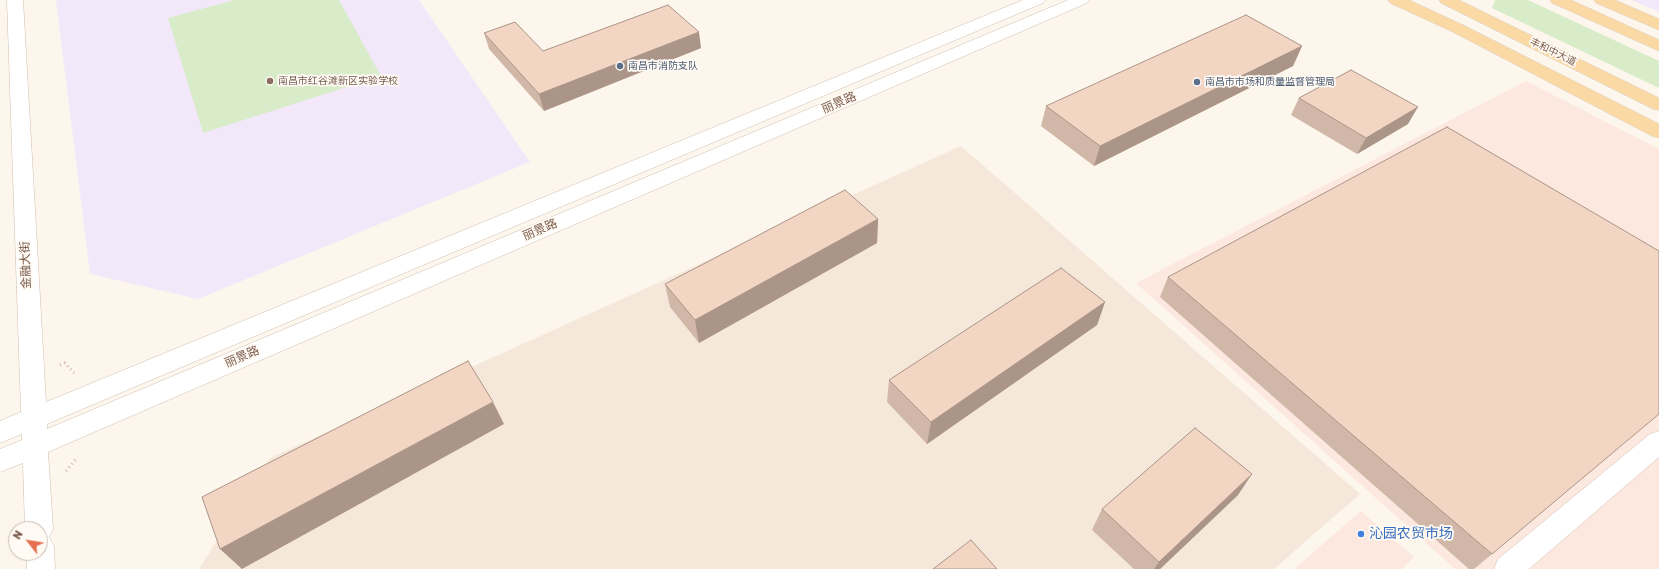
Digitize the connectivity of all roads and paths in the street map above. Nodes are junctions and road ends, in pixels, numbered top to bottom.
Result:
1 (15, 0) edge
2 (1037, 0) edge
3 (1081, 0) edge
4 (1396, 0) edge
5 (1431, 0) edge
6 (1447, 0) edge
7 (1558, 0) edge
8 (1602, 0) edge
9 (1475, 14) junction
10 (1659, 25) edge
11 (1659, 46) edge
12 (1659, 105) edge
13 (1659, 132) edge
14 (54, 367) dead end
15 (78, 379) dead end
16 (33, 417) junction
17 (0, 432) edge
18 (1659, 442) edge
19 (35, 445) junction
20 (0, 461) edge
21 (39, 521) edge
22 (1508, 569) edge

1 - 16 street, 金融大街
2 - 16 street, 丽景路
3 - 19 street, 丽景路
4 - 13 main road
5 - 9 main road
6 - 9 main road, 丰和中大道
7 - 11 main road
8 - 10 main road
9 - 12 main road, 丰和中大道
14 - 15 path
16 - 17 street, 丽景路
16 - 19 street, 金融大街
18 - 22 street
19 - 20 street, 丽景路
19 - 21 street, 金融大街

